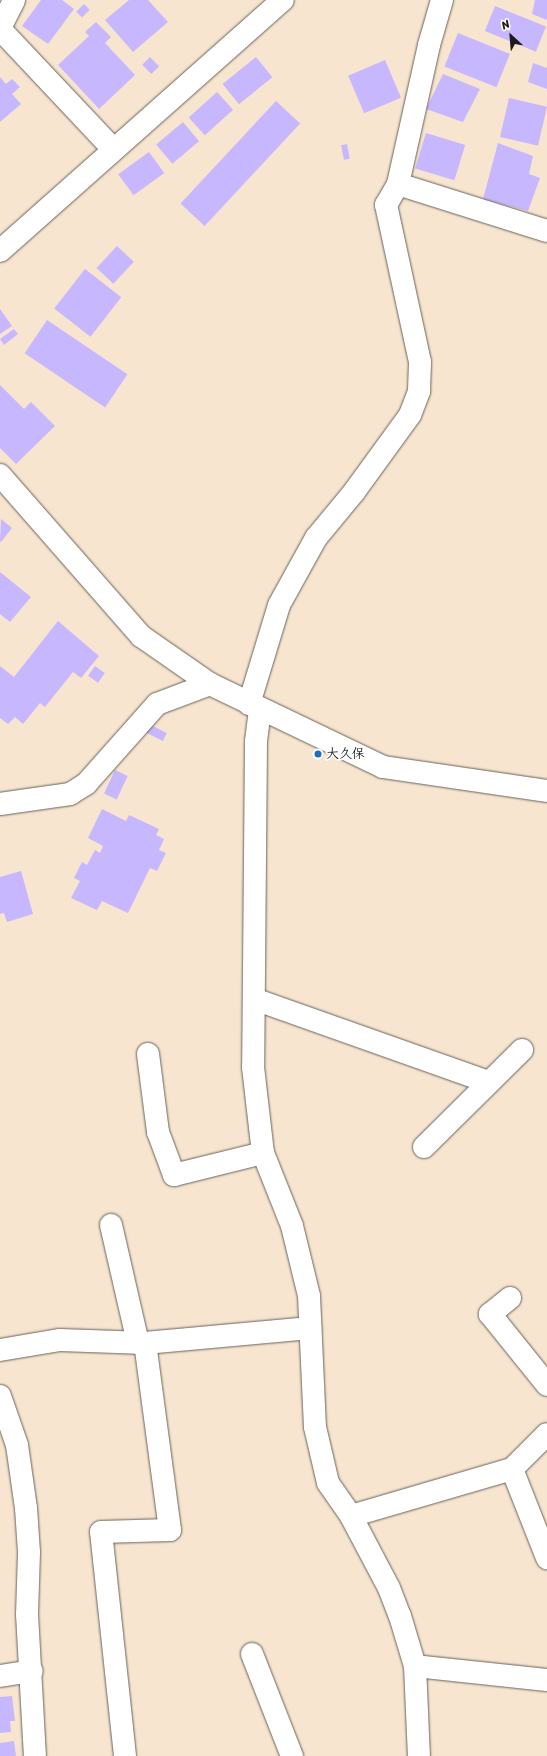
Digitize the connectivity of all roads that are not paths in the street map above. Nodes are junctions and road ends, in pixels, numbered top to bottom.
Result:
1 (14, 0) edge
2 (283, 0) edge
3 (442, 0) edge
4 (0, 29) edge
5 (113, 149) junction
6 (398, 184) junction
7 (547, 231) edge
8 (0, 251) edge
9 (0, 475) edge
10 (210, 684) junction
11 (255, 707) junction
12 (547, 791) edge
13 (0, 804) edge
14 (254, 1000) junction
15 (522, 1050) dead end
16 (148, 1054) dead end
17 (489, 1082) junction
18 (424, 1147) dead end
19 (263, 1153) junction
20 (111, 1225) dead end
21 (510, 1298) dead end
22 (310, 1328) junction
23 (141, 1343) junction
24 (0, 1350) edge
25 (547, 1385) edge
26 (0, 1396) edge
27 (547, 1434) edge
28 (512, 1469) junction
29 (350, 1516) junction
30 (547, 1558) edge
31 (252, 1654) dead end
32 (415, 1666) junction
33 (32, 1671) junction
34 (0, 1676) edge
35 (547, 1680) edge
36 (35, 1756) edge
37 (125, 1756) edge
38 (292, 1756) edge
39 (419, 1756) edge

1 - 4 street
2 - 5 street
3 - 6 street
4 - 5 street
5 - 8 street
6 - 7 street
6 - 11 street
9 - 10 street
10 - 11 street
10 - 13 street
11 - 12 street
11 - 14 street
14 - 17 street
14 - 19 street
15 - 17 street
16 - 19 street
17 - 18 street
19 - 22 street
20 - 23 street
21 - 25 street
22 - 23 street
22 - 29 street
23 - 24 street
23 - 37 street
26 - 33 street
27 - 28 street
28 - 29 street
28 - 30 street
29 - 32 street
31 - 38 street
32 - 35 street
32 - 39 street
33 - 34 street
33 - 36 street

